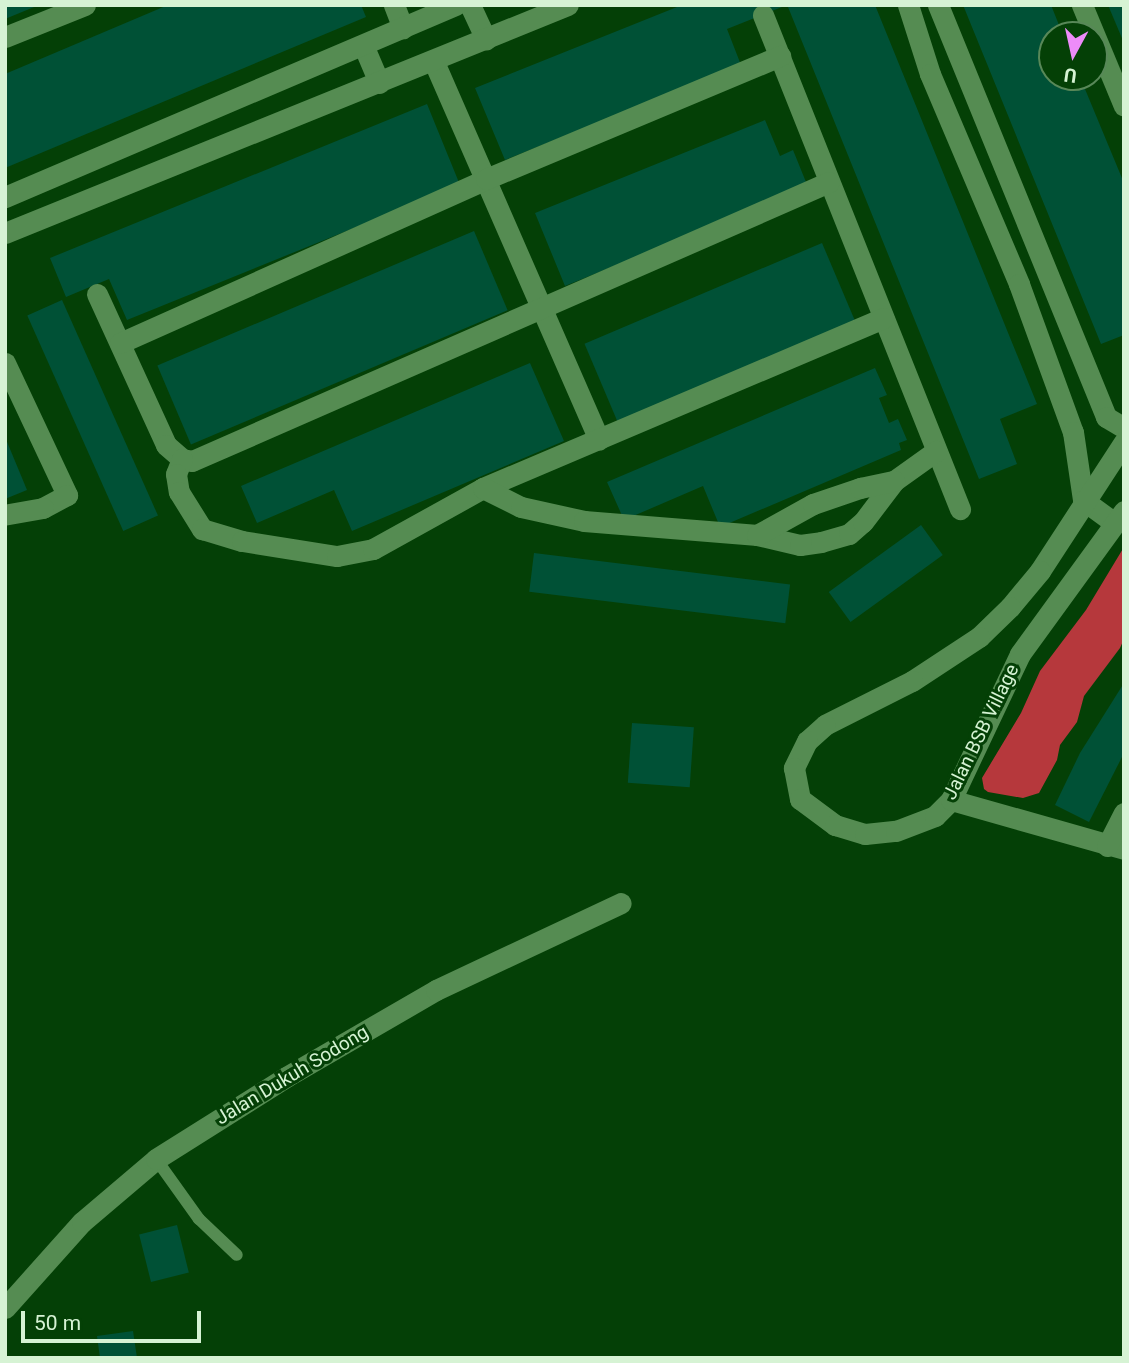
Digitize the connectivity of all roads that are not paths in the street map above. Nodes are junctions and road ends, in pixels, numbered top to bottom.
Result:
1 (85, 5) edge
2 (394, 5) edge
3 (456, 5) edge
4 (470, 5) edge
5 (568, 5) edge
6 (908, 5) edge
7 (938, 5) edge
8 (1082, 5) edge
9 (763, 15) dead end
10 (403, 29) junction
11 (5, 37) edge
12 (486, 40) junction
13 (364, 47) junction
14 (780, 56) junction
15 (434, 62) junction
16 (380, 83) junction
17 (1124, 106) edge
18 (486, 179) junction
19 (830, 182) junction
20 (5, 197) edge
21 (5, 233) edge
22 (97, 294) dead end
23 (541, 309) junction
24 (883, 318) junction
25 (120, 343) junction
26 (5, 363) edge
27 (1115, 422) edge
28 (1073, 432) junction
29 (599, 439) junction
30 (1124, 442) edge
31 (936, 451) junction
32 (183, 459) junction
33 (894, 481) junction
34 (483, 488) junction
35 (1083, 500) junction
36 (960, 509) dead end
37 (5, 515) edge
38 (1119, 517) edge
39 (757, 535) junction
40 (951, 800) junction
41 (1124, 813) edge
42 (1115, 848) edge
43 (621, 903) dead end
44 (156, 1159) junction
45 (237, 1255) dead end
46 (5, 1308) edge

1 - 11 street
2 - 10 street
3 - 10 street
4 - 12 street
5 - 12 street
6 - 28 street
7 - 27 street
8 - 17 street
9 - 14 street
10 - 13 street
12 - 15 street
13 - 16 street
13 - 20 street
14 - 18 street
14 - 19 street
15 - 16 street
15 - 18 street
16 - 21 street
18 - 23 street
18 - 25 street
19 - 23 street
19 - 24 street
22 - 25 street
23 - 29 street
23 - 32 street
24 - 29 street
24 - 31 street
25 - 32 street
26 - 37 street
27 - 28 street
28 - 35 street
29 - 34 street
30 - 35 street
31 - 33 street
31 - 36 street
32 - 34 street
33 - 39 street
33 - 39 street
34 - 39 street
35 - 38 street
35 - 40 street, Jalan BSB Village
38 - 40 street, Jalan BSB Village
40 - 42 street
41 - 42 street
43 - 44 street, Jalan Dukuh Sodong
44 - 45 lane
44 - 46 street, Jalan Dukuh Sodong

